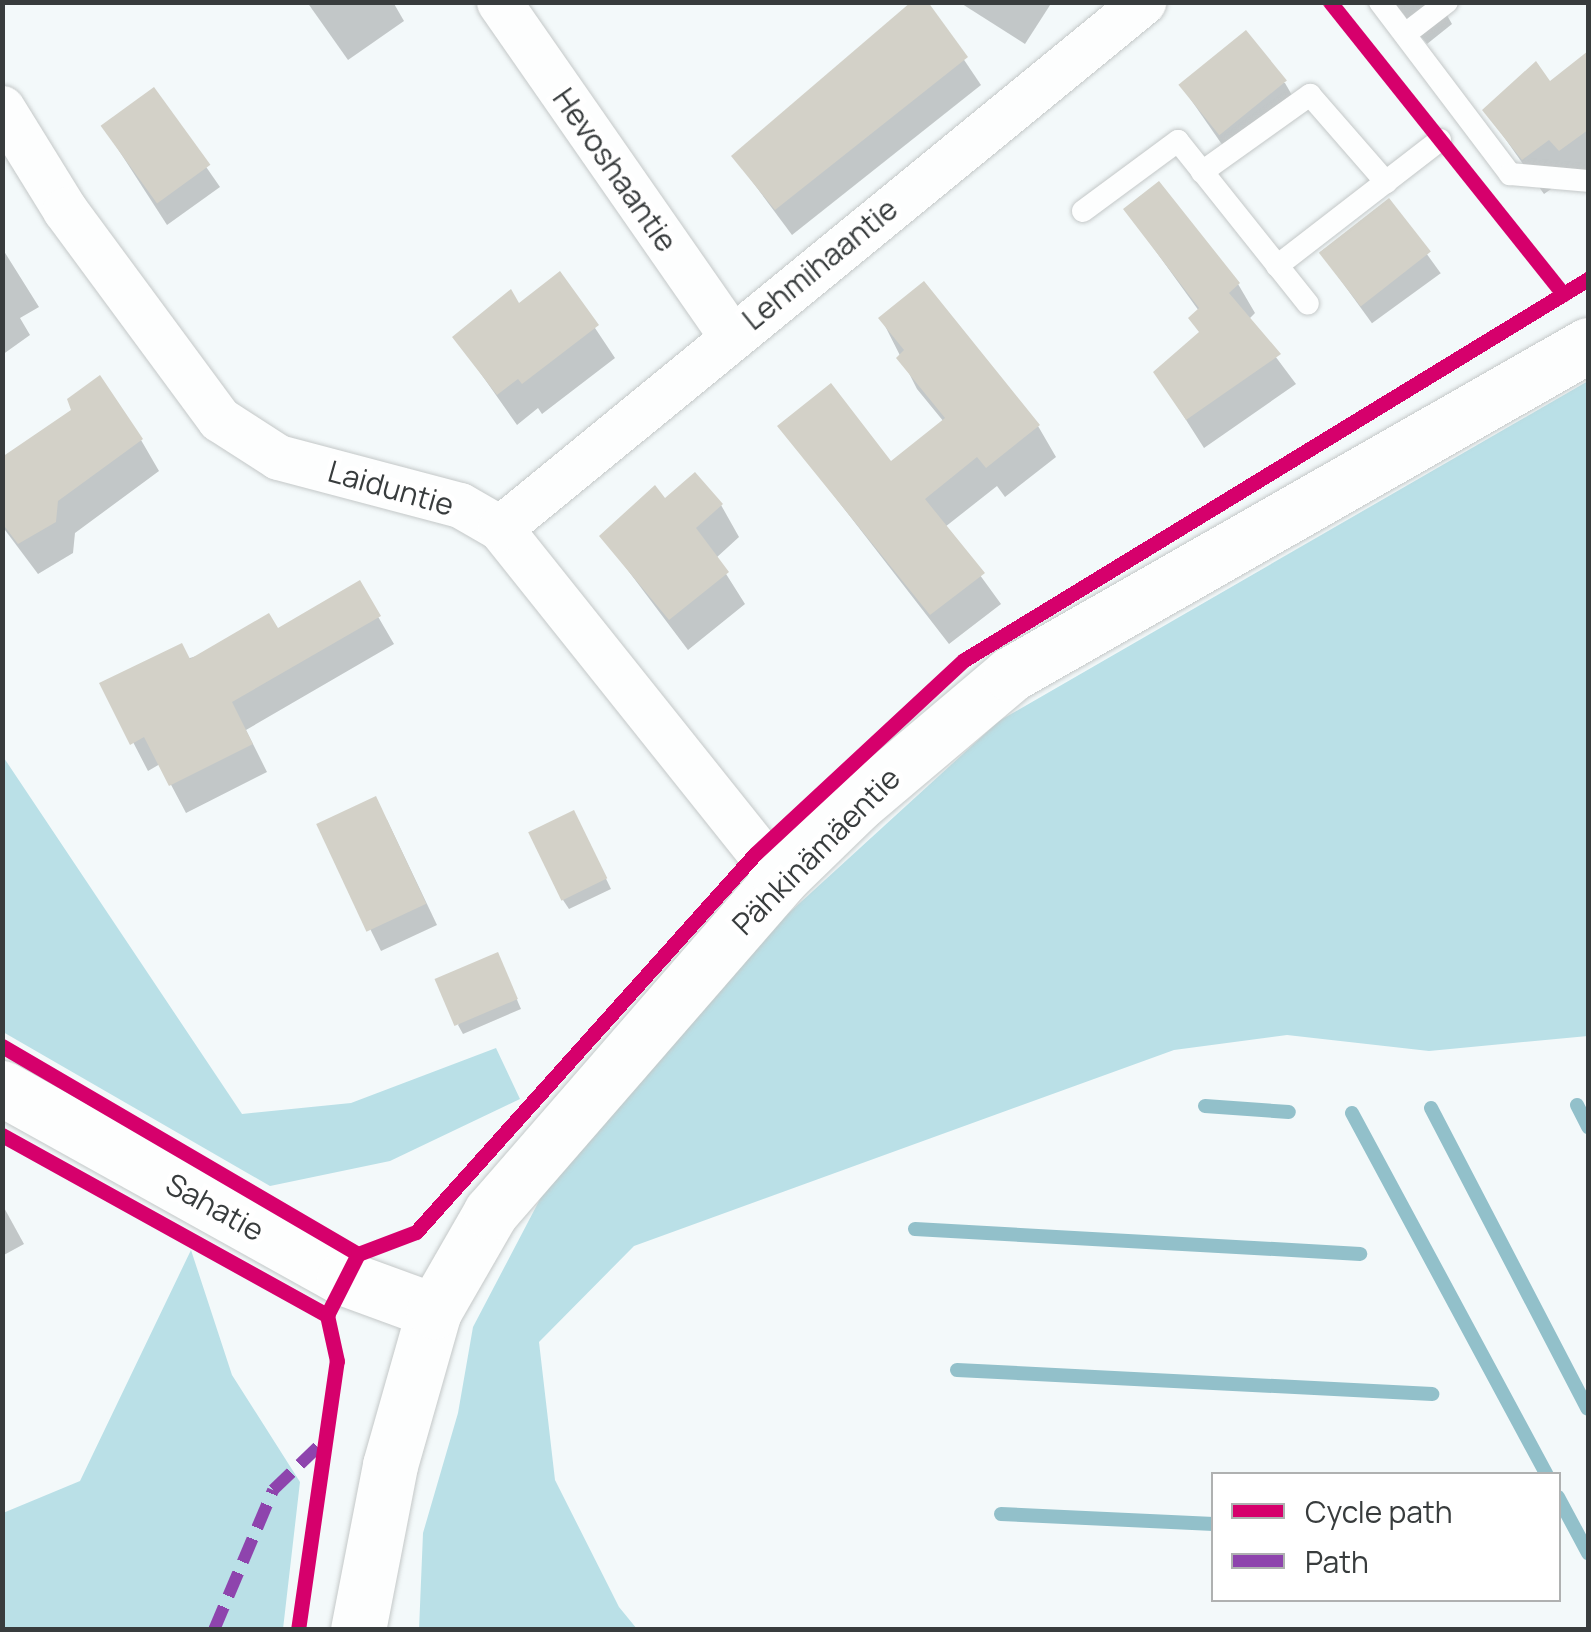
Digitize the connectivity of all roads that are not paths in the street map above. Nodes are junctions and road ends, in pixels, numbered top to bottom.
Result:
1 (498, 2) edge
2 (1143, 2) edge
3 (1380, 2) edge
4 (1447, 2) edge
5 (1408, 32) junction
6 (2, 108) edge
7 (1440, 140) dead end
8 (1202, 172) junction
9 (1588, 181) edge
10 (1386, 182) junction
11 (1083, 211) dead end
12 (1278, 266) junction
13 (1308, 304) dead end
14 (732, 337) junction
15 (1588, 345) edge
16 (500, 528) junction
17 (780, 880) junction
18 (2, 1088) edge
19 (434, 1311) junction
20 (358, 1630) edge

1 - 14 street, Hevoshaantie
2 - 14 street, Lehmihaantie
3 - 5 lane
4 - 5 lane
5 - 9 lane
6 - 16 street, Laiduntie
7 - 10 lane
8 - 10 lane
8 - 11 lane
8 - 12 lane
10 - 12 lane
12 - 13 lane
14 - 16 street, Lehmihaantie
15 - 17 street, Pähkinämäentie
16 - 17 street, Laiduntie
17 - 19 street, Pähkinämäentie
18 - 19 street, Sahatie
19 - 20 street, Pähkinämäentie

